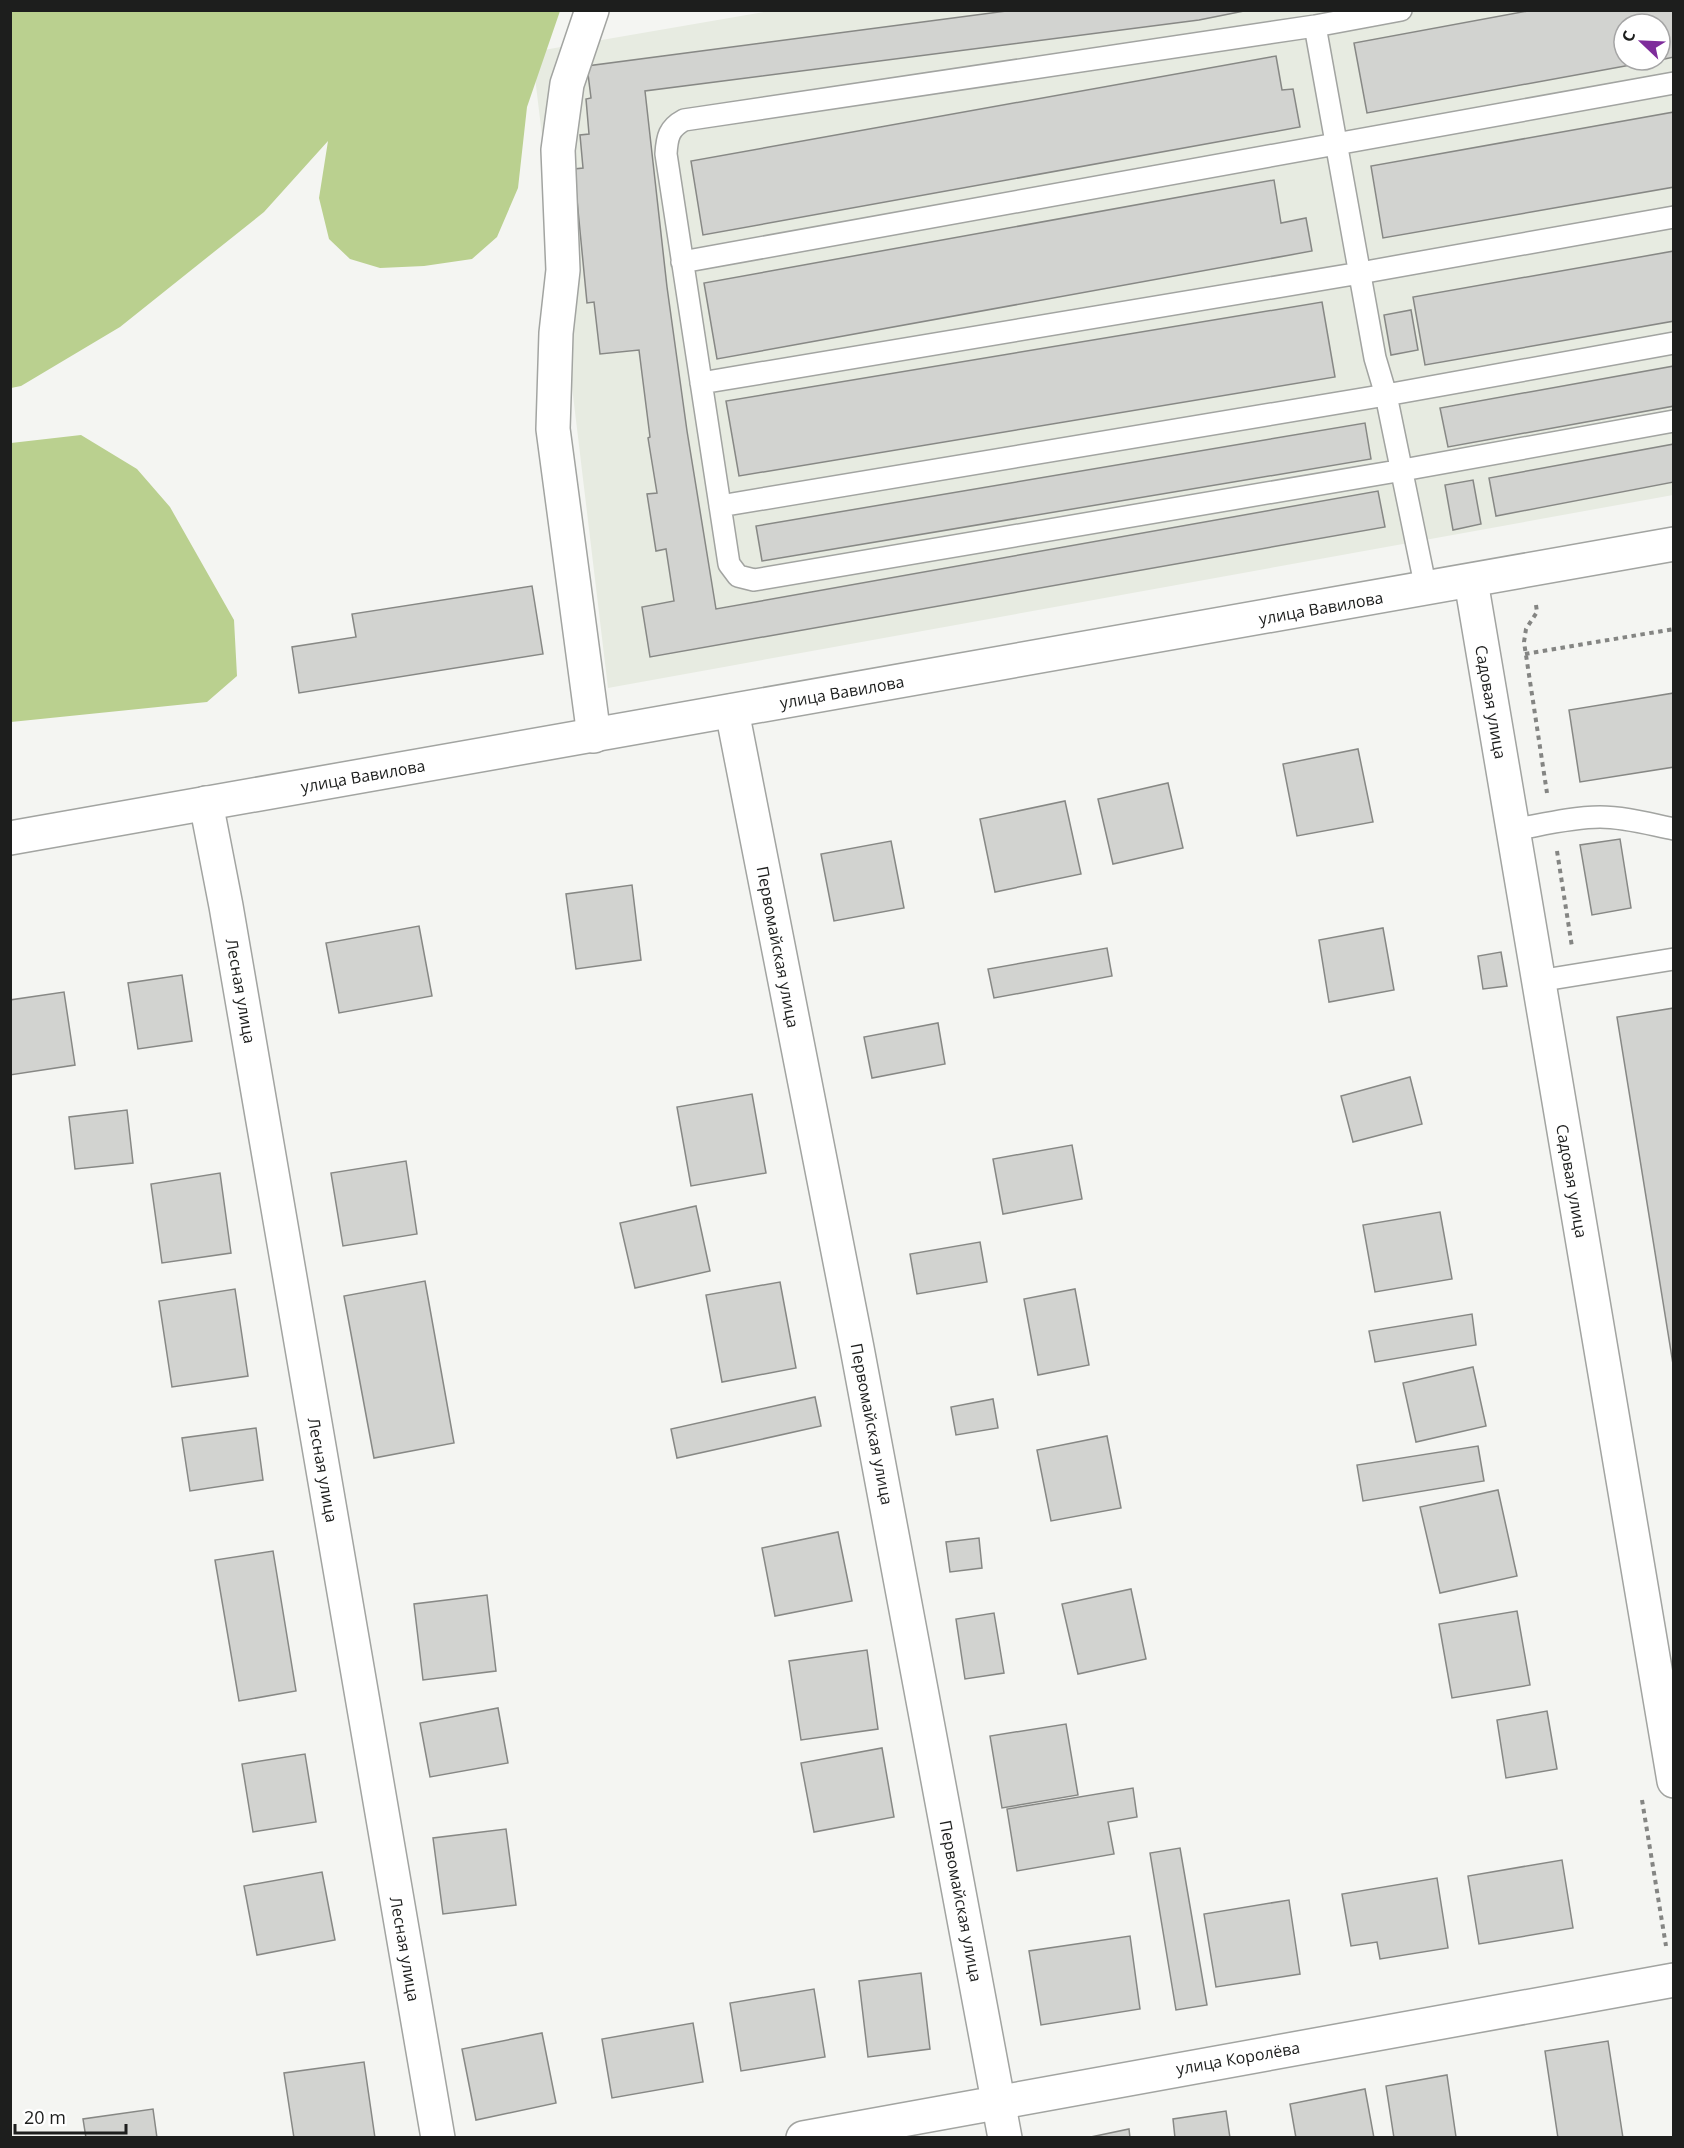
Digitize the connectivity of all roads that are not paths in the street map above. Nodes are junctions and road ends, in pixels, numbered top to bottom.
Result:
1 (592, 10) edge
2 (1401, 10) edge
3 (1314, 26) junction
4 (1674, 83) edge
5 (1336, 144) junction
6 (1674, 217) edge
7 (682, 262) junction
8 (1359, 273) junction
9 (1674, 343) edge
10 (701, 383) junction
11 (1386, 395) junction
12 (1674, 421) edge
13 (1402, 470) junction
14 (720, 506) junction
15 (1674, 544) edge
16 (1471, 580) junction
17 (1426, 589) junction
18 (732, 711) junction
19 (594, 736) junction
20 (206, 803) junction
21 (1674, 829) edge
22 (1513, 830) junction
23 (10, 838) edge
24 (1674, 959) edge
25 (1538, 981) junction
26 (1674, 1781) edge
27 (1674, 1980) edge
28 (999, 2101) junction
29 (438, 2138) edge
30 (803, 2138) edge
31 (1005, 2138) edge

1 - 19 street
2 - 3 lane
3 - 5 lane
3 - 7 lane
4 - 5 lane
5 - 7 lane
5 - 8 lane
6 - 8 lane
7 - 10 lane
8 - 10 lane
8 - 11 lane
9 - 11 lane
10 - 14 lane
11 - 13 lane
11 - 14 lane
12 - 13 lane
13 - 14 lane
13 - 17 lane
15 - 16 street, улица Вавилова
16 - 17 street, улица Вавилова
16 - 22 street, Садовая улица
17 - 18 street, улица Вавилова
18 - 19 street, улица Вавилова
18 - 28 street, Первомайская улица
19 - 20 street, улица Вавилова
20 - 23 street, улица Вавилова
20 - 29 street, Лесная улица
21 - 22 lane
22 - 25 street, Садовая улица
24 - 25 lane
25 - 26 street, Садовая улица
27 - 28 street, улица Королёва
28 - 30 street, улица Королёва
28 - 31 street, Первомайская улица

